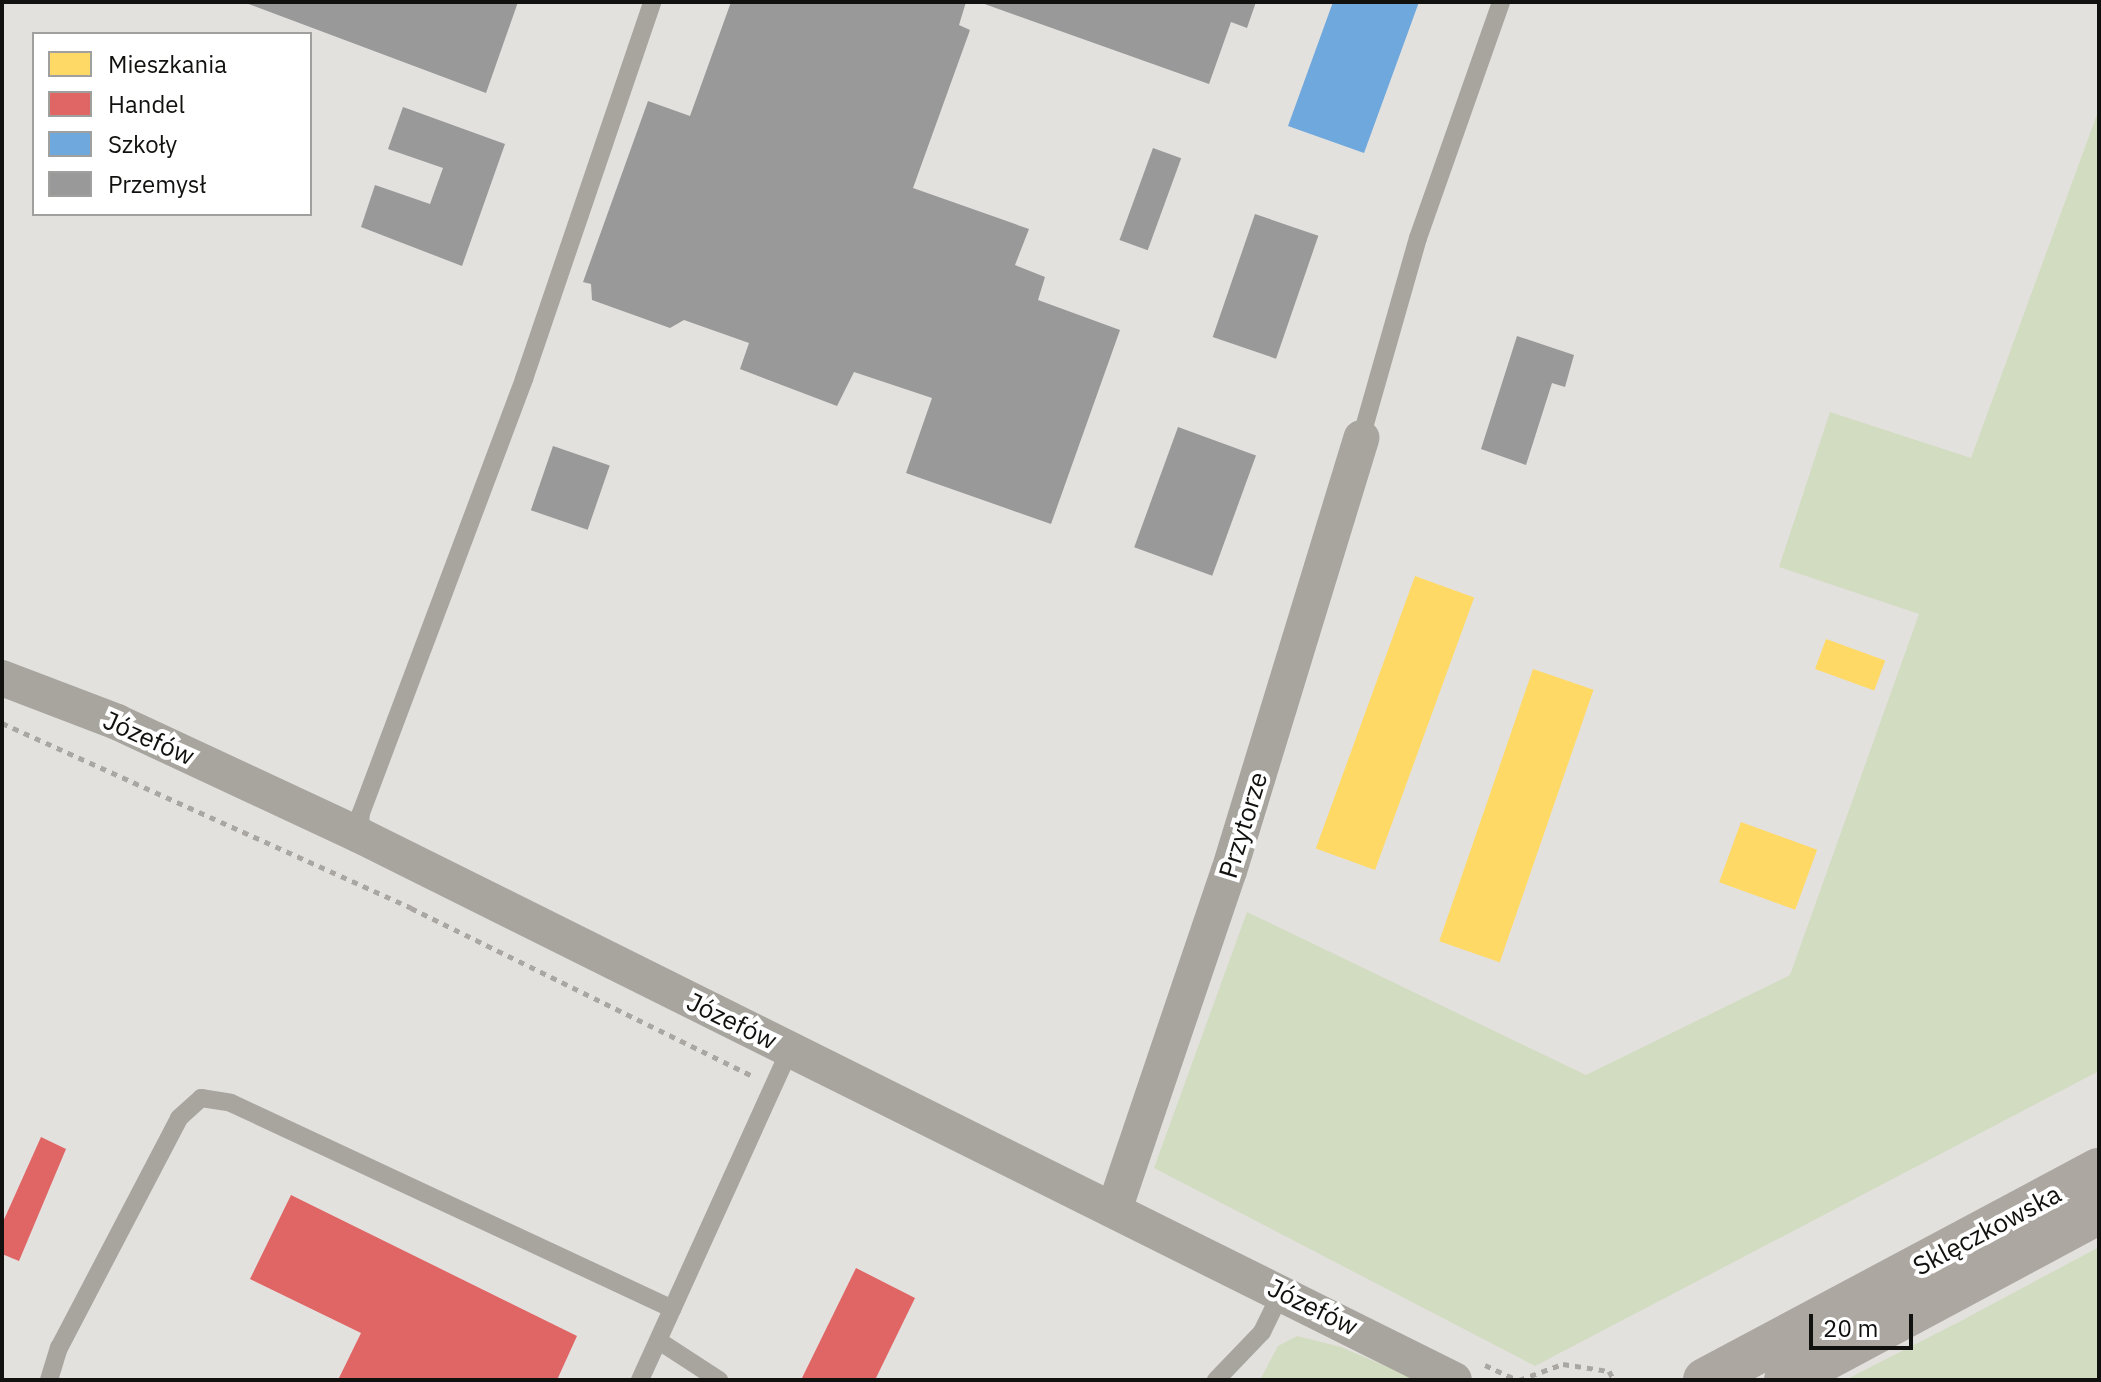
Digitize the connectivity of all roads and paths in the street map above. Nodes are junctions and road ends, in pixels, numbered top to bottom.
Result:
1 (652, 2) edge
2 (1501, 2) edge
3 (1361, 438) joint
4 (2, 678) edge
5 (2, 723) edge
6 (359, 835) junction
7 (790, 1050) junction
8 (774, 1086) junction
9 (2099, 1170) edge
10 (1114, 1210) junction
11 (2099, 1212) edge
12 (1282, 1291) junction
13 (672, 1309) junction
14 (659, 1341) junction
15 (1235, 1371) edge
16 (49, 1380) edge
17 (640, 1380) edge
18 (719, 1380) edge
19 (1216, 1380) edge
20 (1454, 1380) edge
21 (1519, 1380) edge
22 (1614, 1380) edge
23 (1705, 1380) edge
24 (1786, 1380) edge

1 - 6 lane
2 - 3 lane
3 - 10 street, Przytorze
4 - 6 street, Józefów
5 - 8 path
6 - 7 street, Józefów
7 - 8 lane
7 - 10 street, Józefów
8 - 13 lane
9 - 23 main road, Sklęczkowska
10 - 12 street, Józefów
11 - 24 main road, Sklęczkowska
12 - 15 lane
12 - 20 street, Józefów
13 - 14 lane
13 - 16 lane
14 - 17 lane
14 - 18 lane
15 - 19 lane
21 - 22 path

